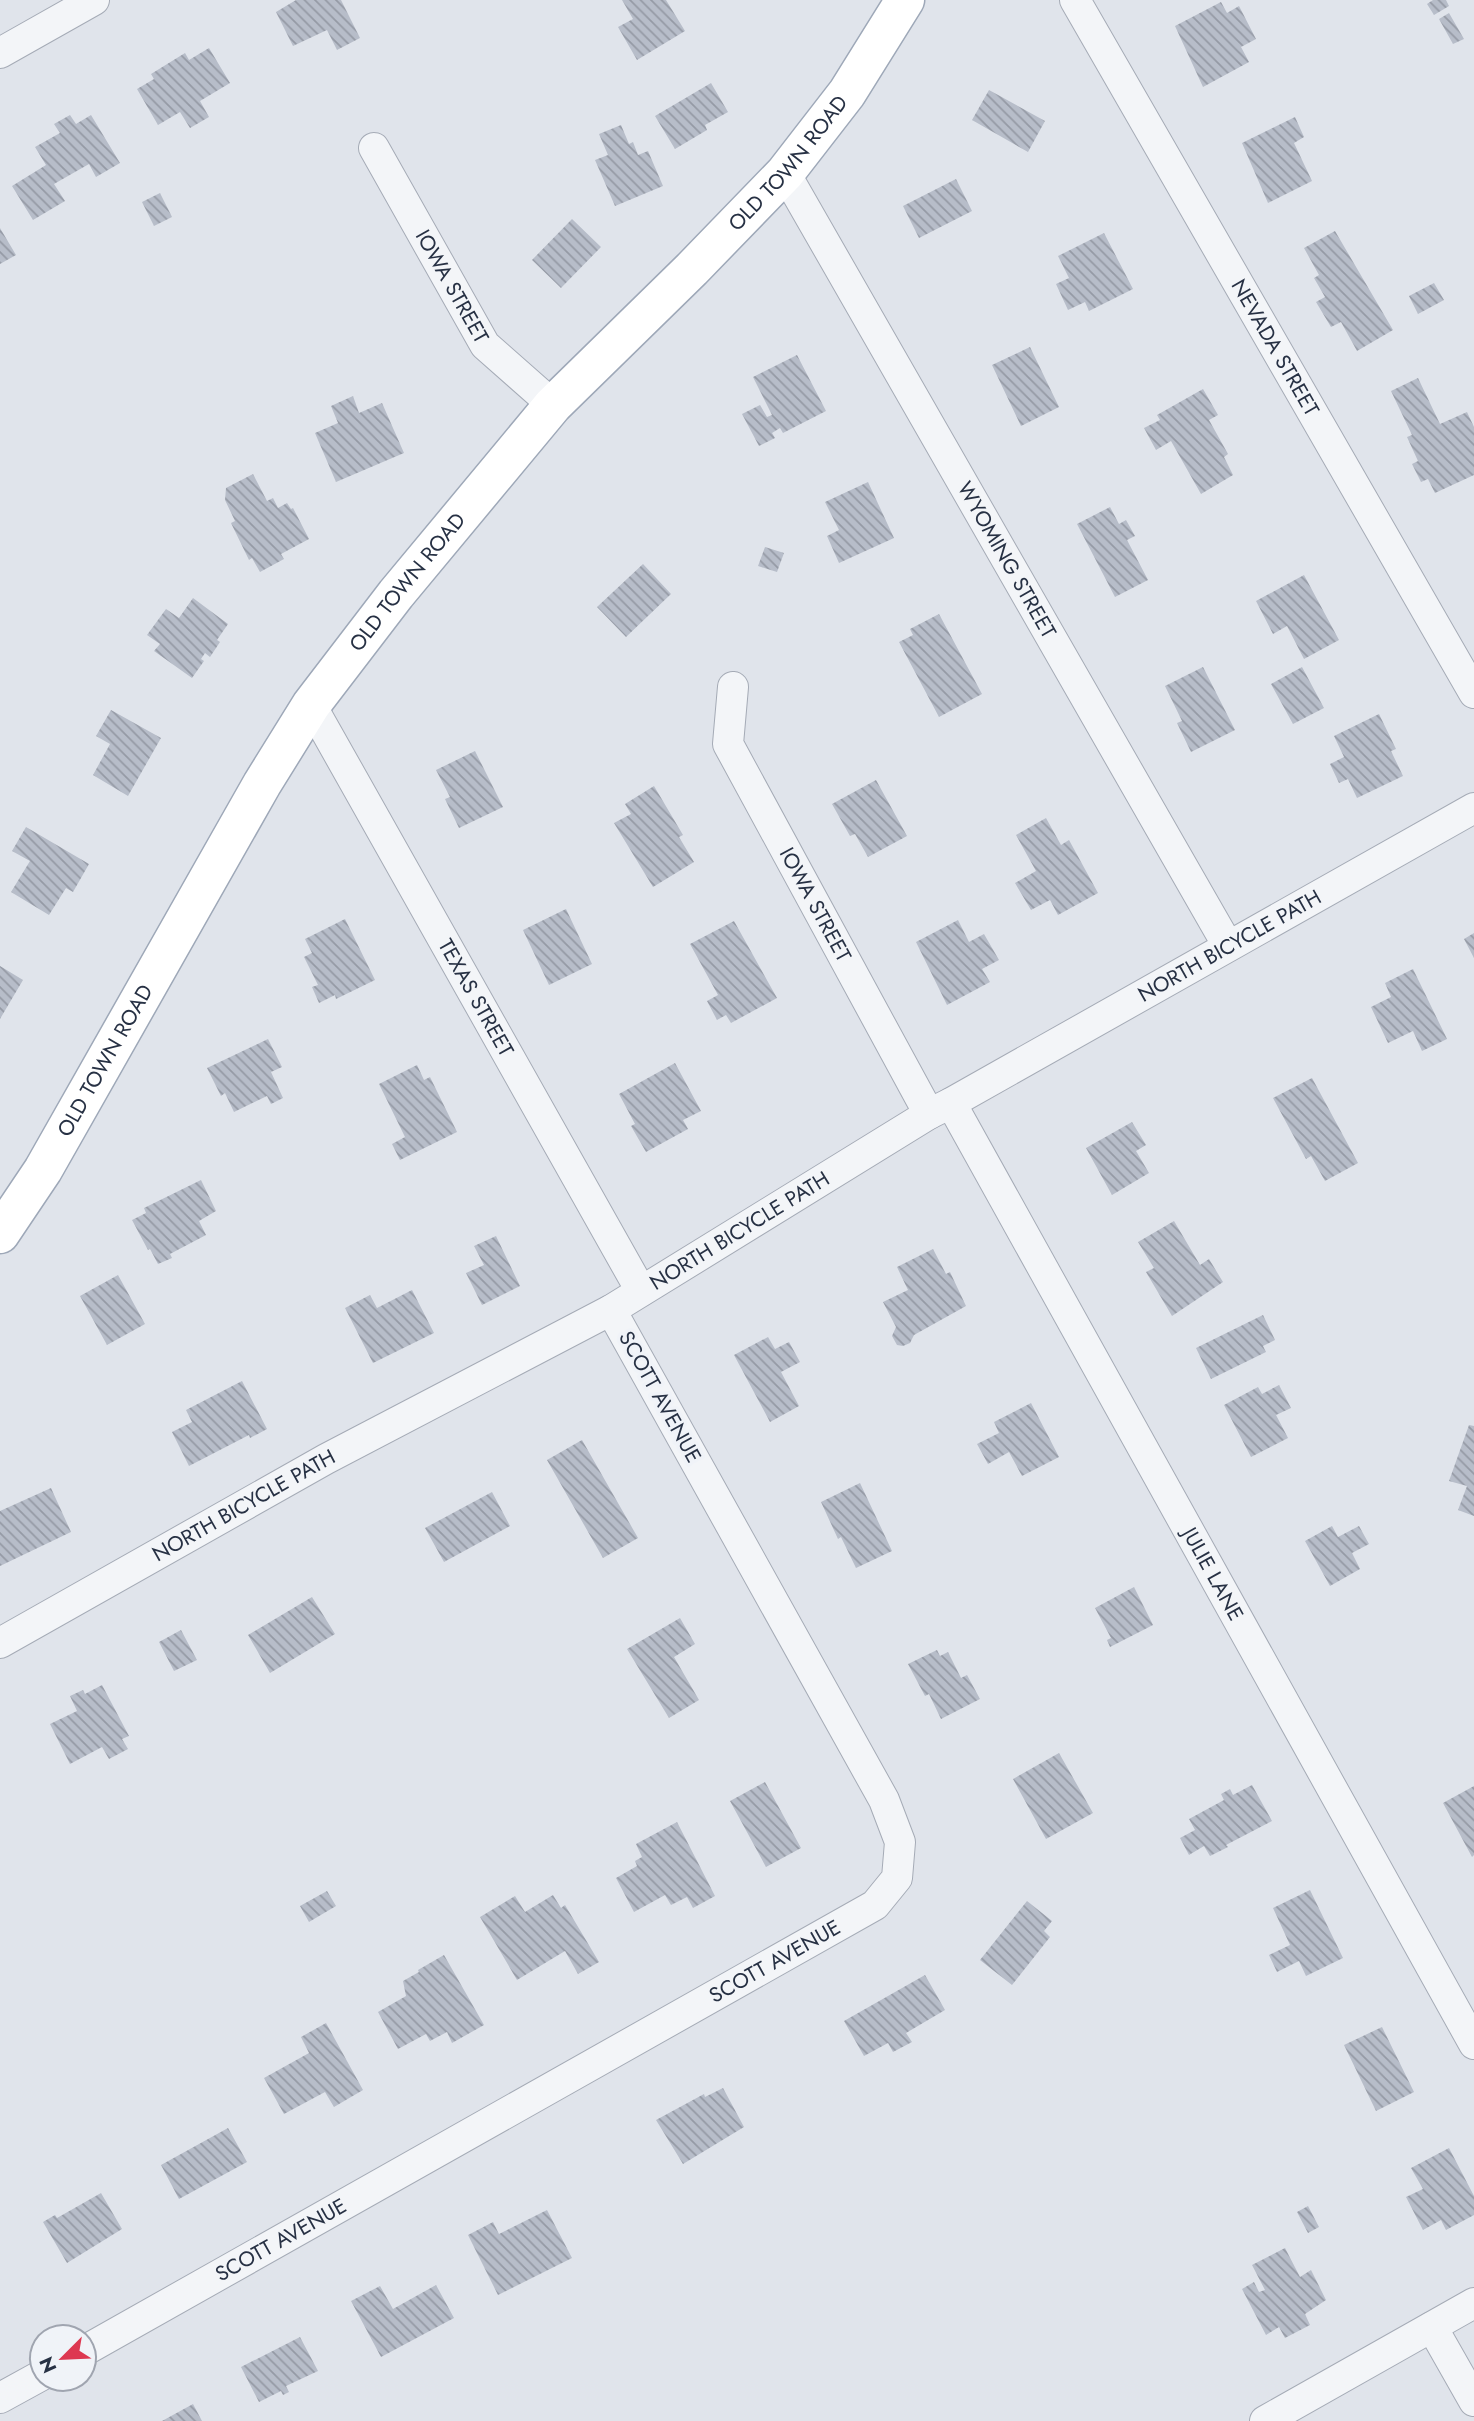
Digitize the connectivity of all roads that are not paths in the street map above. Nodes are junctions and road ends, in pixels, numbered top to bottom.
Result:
1 (94, 0) edge
2 (905, 0) edge
3 (1075, 0) edge
4 (0, 53) edge
5 (374, 148) dead end
6 (785, 173) junction
7 (553, 405) junction
8 (733, 687) dead end
9 (1474, 693) edge
10 (311, 705) junction
11 (1474, 808) edge
12 (1228, 946) junction
13 (940, 1108) junction
14 (0, 1234) edge
15 (641, 1291) junction
16 (611, 1310) junction
17 (0, 1643) edge
18 (1474, 2044) edge
19 (1474, 2303) edge
20 (1432, 2327) junction
21 (98, 2343) edge
22 (28, 2383) edge
23 (0, 2398) edge
24 (1474, 2401) edge
25 (1265, 2421) edge

1 - 4 street
2 - 6 main road, OLD TOWN ROAD
3 - 9 street, NEVADA STREET
5 - 7 street, IOWA STREET
6 - 7 main road, OLD TOWN ROAD
6 - 12 street, WYOMING STREET
7 - 10 main road, OLD TOWN ROAD
8 - 13 street, IOWA STREET
10 - 14 main road, OLD TOWN ROAD
10 - 15 street, TEXAS STREET
11 - 12 street, NORTH BICYCLE PATH
12 - 13 street, NORTH BICYCLE PATH
13 - 15 street, NORTH BICYCLE PATH
13 - 18 street, JULIE LANE
15 - 16 street, NORTH BICYCLE PATH
16 - 17 street, NORTH BICYCLE PATH
16 - 21 street, SCOTT AVENUE
19 - 20 street
20 - 24 street
20 - 25 street
22 - 23 street

